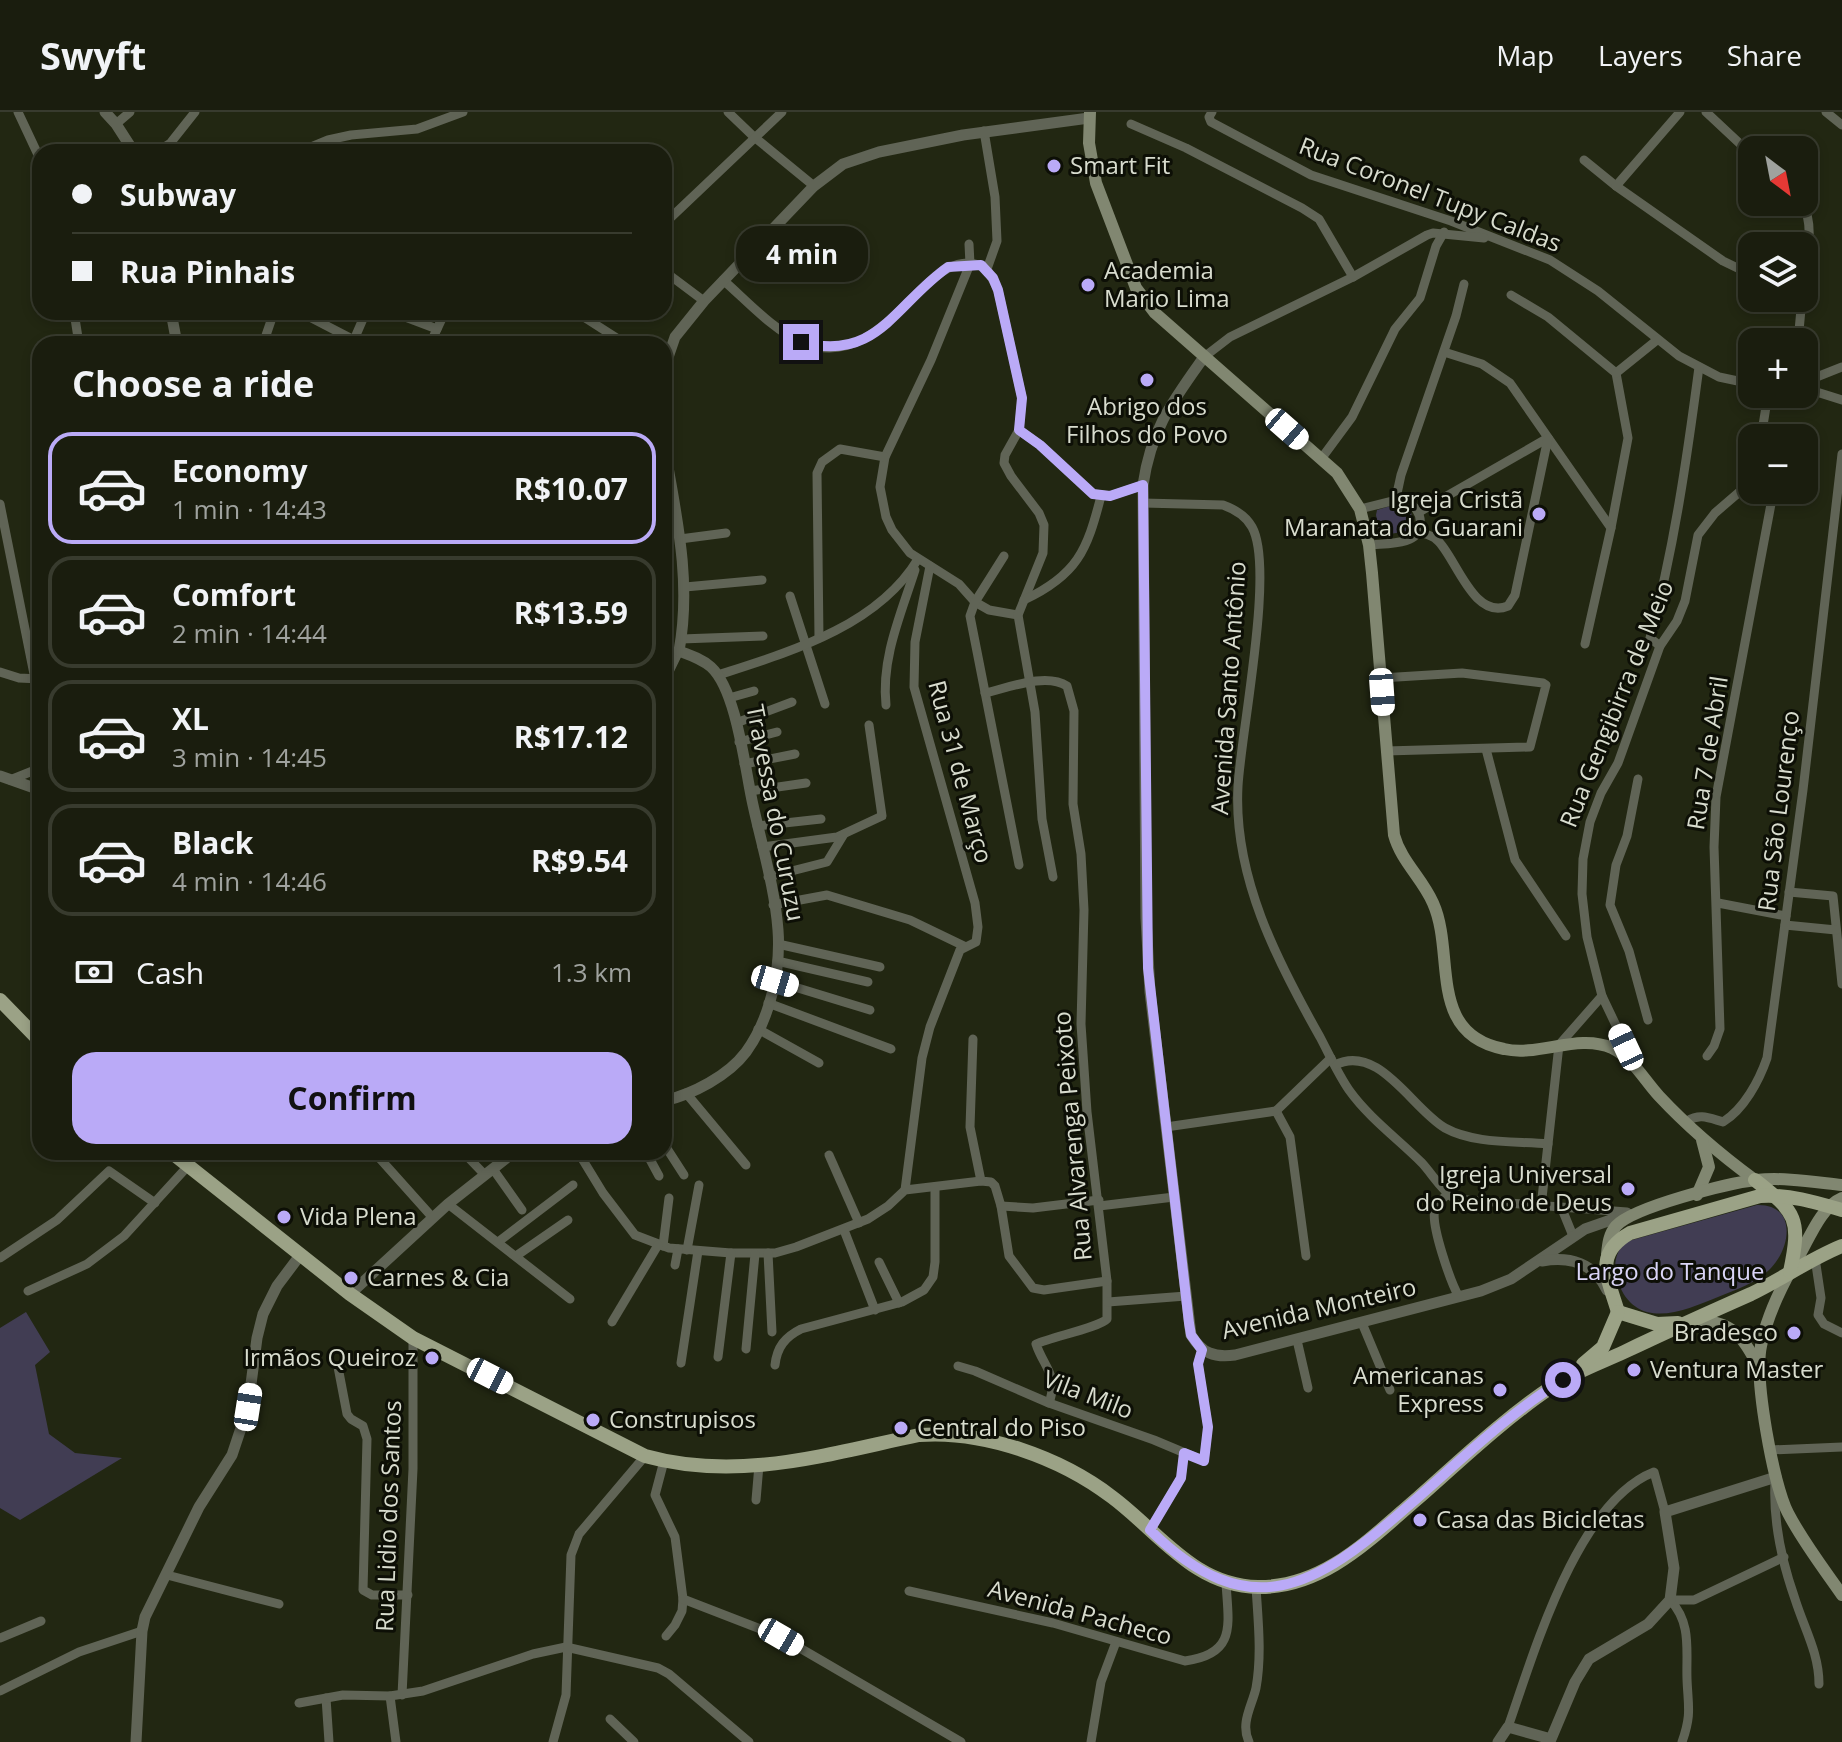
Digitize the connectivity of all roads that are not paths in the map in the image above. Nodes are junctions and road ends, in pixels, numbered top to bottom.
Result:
1 (18, 112) edge
2 (105, 112) edge
3 (130, 112) edge
4 (195, 112) edge
5 (463, 112) edge
6 (728, 112) edge
7 (782, 112) edge
8 (1680, 112) edge
9 (1706, 112) edge
10 (1826, 112) edge
11 (1090, 115) edge
12 (1212, 117) edge
13 (116, 124) junction
14 (1131, 124) dead end
15 (1842, 125) edge
16 (984, 131) junction
17 (753, 136) junction
18 (172, 141) joint
19 (1738, 142) edge
20 (33, 144) edge
21 (129, 144) edge
22 (167, 144) edge
23 (318, 144) edge
24 (1584, 160) dead end
25 (814, 186) junction
26 (1616, 186) junction
27 (672, 216) edge
28 (1451, 221) junction
29 (1443, 234) junction
30 (1497, 239) junction
31 (969, 244) dead end
32 (970, 264) junction
33 (988, 264) junction
34 (1738, 268) edge
35 (672, 277) edge
36 (1353, 277) junction
37 (723, 280) junction
38 (1464, 284) dead end
39 (1511, 295) dead end
40 (704, 301) junction
41 (314, 320) edge
42 (413, 320) edge
43 (441, 320) edge
44 (588, 320) edge
45 (437, 329) junction
46 (342, 336) edge
47 (434, 336) edge
48 (612, 336) edge
49 (1657, 340) junction
50 (672, 345) edge
51 (1444, 352) junction
52 (1204, 357) junction
53 (1699, 367) junction
54 (1842, 367) edge
55 (1616, 373) junction
56 (1818, 376) edge
57 (1738, 381) edge
58 (1818, 392) edge
59 (1842, 400) edge
60 (1019, 430) junction
61 (1548, 438) junction
62 (1842, 454) edge
63 (885, 457) junction
64 (1321, 459) junction
65 (1143, 485) junction
66 (672, 492) edge
67 (1738, 493) edge
68 (1101, 496) junction
69 (1396, 498) junction
70 (1143, 503) junction
71 (0, 504) edge
72 (1771, 504) dead end
73 (1360, 509) junction
74 (1419, 512) junction
75 (1611, 528) junction
76 (1419, 532) junction
77 (726, 533) dead end
78 (680, 539) junction
79 (1369, 545) junction
80 (1004, 556) dead end
81 (918, 559) junction
82 (930, 566) junction
83 (762, 580) dead end
84 (685, 587) junction
85 (790, 596) dead end
86 (1024, 600) junction
87 (975, 602) junction
88 (1018, 615) junction
89 (763, 636) dead end
90 (819, 638) junction
91 (1585, 644) dead end
92 (680, 645) junction
93 (806, 645) junction
94 (1660, 646) junction
95 (32, 651) edge
96 (672, 664) edge
97 (0, 672) edge
98 (718, 675) junction
99 (32, 678) edge
100 (1381, 678) junction
101 (1029, 684) junction
102 (754, 691) dead end
103 (985, 693) junction
104 (729, 698) junction
105 (792, 702) dead end
106 (825, 704) dead end
107 (886, 705) dead end
108 (736, 723) junction
109 (869, 725) dead end
110 (777, 732) dead end
111 (739, 742) junction
112 (1486, 749) junction
113 (1386, 751) junction
114 (795, 754) dead end
115 (744, 764) junction
116 (32, 770) edge
117 (5, 778) edge
118 (1638, 779) dead end
119 (806, 783) dead end
120 (32, 787) edge
121 (750, 791) junction
122 (821, 819) dead end
123 (757, 826) junction
124 (844, 834) junction
125 (762, 847) junction
126 (1019, 865) dead end
127 (768, 877) junction
128 (1053, 877) dead end
129 (1789, 892) junction
130 (1718, 903) junction
131 (773, 905) junction
132 (1786, 920) junction
133 (1836, 930) junction
134 (1566, 936) dead end
135 (778, 944) junction
136 (964, 946) junction
137 (777, 961) junction
138 (880, 967) dead end
139 (775, 981) junction
140 (868, 982) dead end
141 (1842, 984) edge
142 (1602, 996) junction
143 (0, 1000) edge
144 (768, 1003) junction
145 (870, 1010) dead end
146 (1648, 1020) dead end
147 (758, 1029) junction
148 (32, 1033) edge
149 (973, 1039) dead end
150 (1559, 1045) junction
151 (891, 1049) dead end
152 (1707, 1056) dead end
153 (1333, 1061) junction
154 (819, 1063) dead end
155 (1635, 1066) junction
156 (686, 1093) junction
157 (672, 1098) edge
158 (1276, 1111) junction
159 (1692, 1126) junction
160 (1166, 1127) junction
161 (1548, 1144) junction
162 (829, 1155) dead end
163 (672, 1156) edge
164 (181, 1160) edge
165 (381, 1160) edge
166 (473, 1160) edge
167 (504, 1160) edge
168 (583, 1160) edge
169 (650, 1160) edge
170 (1730, 1162) junction
171 (746, 1165) dead end
172 (188, 1166) junction
173 (1709, 1167) junction
174 (489, 1172) junction
175 (684, 1175) dead end
176 (659, 1176) dead end
177 (1755, 1180) junction
178 (981, 1181) junction
179 (573, 1185) dead end
180 (699, 1185) dead end
181 (1842, 1185) edge
182 (935, 1187) junction
183 (905, 1190) junction
184 (1448, 1194) junction
185 (1697, 1195) junction
186 (1775, 1195) junction
187 (1174, 1197) junction
188 (669, 1198) dead end
189 (1842, 1198) edge
190 (155, 1203) junction
191 (1099, 1203) junction
192 (448, 1204) junction
193 (1001, 1206) junction
194 (1541, 1207) junction
195 (1835, 1208) edge
196 (1562, 1209) junction
197 (522, 1210) dead end
198 (1638, 1211) junction
199 (433, 1218) junction
200 (568, 1220) dead end
201 (859, 1223) junction
202 (844, 1230) junction
203 (1573, 1236) junction
204 (498, 1242) junction
205 (660, 1245) junction
206 (1559, 1246) junction
207 (1842, 1246) edge
208 (688, 1250) junction
209 (731, 1253) junction
210 (768, 1253) junction
211 (301, 1254) junction
212 (755, 1254) junction
213 (1607, 1254) junction
214 (516, 1256) junction
215 (1306, 1256) dead end
216 (0, 1258) edge
217 (1566, 1258) junction
218 (1815, 1258) junction
219 (1541, 1261) junction
220 (879, 1262) dead end
221 (675, 1265) dead end
222 (1790, 1272) junction
223 (1107, 1281) junction
224 (28, 1291) dead end
225 (350, 1294) junction
226 (1186, 1296) junction
227 (1459, 1297) junction
228 (570, 1299) dead end
229 (1108, 1302) junction
230 (899, 1303) junction
231 (875, 1310) junction
232 (1618, 1312) junction
233 (1690, 1320) junction
234 (612, 1322) dead end
235 (1362, 1323) junction
236 (772, 1332) dead end
237 (1842, 1333) edge
238 (413, 1338) junction
239 (1297, 1340) junction
240 (746, 1349) dead end
241 (1202, 1350) junction
242 (718, 1357) dead end
243 (681, 1363) dead end
244 (775, 1365) dead end
245 (958, 1366) dead end
246 (1758, 1366) junction
247 (338, 1367) dead end
248 (1563, 1380) junction
249 (1308, 1388) dead end
250 (1390, 1390) dead end
251 (1049, 1403) junction
252 (1842, 1447) edge
253 (1770, 1450) junction
254 (1184, 1453) junction
255 (645, 1456) junction
256 (664, 1461) junction
257 (759, 1465) junction
258 (1776, 1477) junction
259 (756, 1500) dead end
260 (1665, 1512) junction
261 (1150, 1530) junction
262 (1784, 1557) junction
263 (167, 1575) junction
264 (1226, 1582) junction
265 (1256, 1587) junction
266 (909, 1591) dead end
267 (408, 1595) junction
268 (1842, 1595) edge
269 (683, 1599) junction
270 (1670, 1600) junction
271 (279, 1604) dead end
272 (41, 1621) dead end
273 (142, 1631) junction
274 (666, 1636) dead end
275 (0, 1638) edge
276 (1116, 1642) junction
277 (566, 1647) junction
278 (1819, 1684) dead end
279 (0, 1691) edge
280 (402, 1695) junction
281 (390, 1696) junction
282 (326, 1698) junction
283 (299, 1703) dead end
284 (610, 1719) dead end
285 (1508, 1727) junction
286 (959, 1741) edge
287 (1551, 1741) edge
288 (136, 1742) edge
289 (329, 1742) edge
290 (396, 1742) edge
291 (553, 1742) edge
292 (634, 1742) edge
293 (749, 1742) edge
294 (1091, 1742) edge
295 (1249, 1742) edge
296 (1498, 1742) edge
297 (1682, 1742) edge

1 - 20 street
2 - 13 street
3 - 13 street
4 - 18 street
5 - 23 street
6 - 17 street
7 - 17 street
8 - 26 street
9 - 19 street
10 - 15 street
11 - 16 street
11 - 52 main road
12 - 28 street, Rua Coronel Tupy Caldas
13 - 21 street
14 - 36 street
16 - 25 street
16 - 33 street
17 - 25 street
17 - 27 street
18 - 22 street
24 - 26 street
25 - 37 street
26 - 34 street
28 - 29 street
28 - 30 street, Rua Coronel Tupy Caldas
29 - 30 street
29 - 36 street
29 - 64 street
30 - 49 street, Rua Coronel Tupy Caldas
31 - 32 street
32 - 33 street
32 - 37 street
32 - 63 street
33 - 60 street
35 - 40 street
36 - 52 street
37 - 40 street
38 - 51 street
39 - 55 street
40 - 50 street
41 - 46 street
42 - 45 street
43 - 45 street
44 - 48 street
45 - 47 street
49 - 53 street, Rua Coronel Tupy Caldas
49 - 55 street
51 - 61 street
51 - 69 street
52 - 64 main road
52 - 65 street, Avenida Monteiro
53 - 57 street, Rua Coronel Tupy Caldas
53 - 94 street
54 - 56 street
55 - 75 street
58 - 59 street
60 - 68 street
60 - 86 street
61 - 74 street
61 - 75 street
61 - 76 street
62 - 129 street, Rua São Lourenço
63 - 81 street
63 - 90 street
64 - 73 main road
65 - 68 street
65 - 70 street, Avenida Monteiro
66 - 78 street
67 - 94 street, Rua Gengibirra de Meio
68 - 86 street
69 - 73 street
69 - 74 street
70 - 153 street, Avenida Santo Antônio
70 - 160 street, Avenida Monteiro
71 - 95 street
72 - 130 street, Rua 7 de Abril
73 - 79 main road
74 - 76 street
75 - 91 street
76 - 79 street
77 - 78 street
78 - 84 street
79 - 100 main road
80 - 87 street
81 - 82 street
81 - 90 street
81 - 107 street
82 - 87 street
82 - 136 street, Rua 31 de Março
83 - 84 street
84 - 92 street
85 - 93 street
86 - 88 street
87 - 88 street
87 - 103 street
88 - 101 street
89 - 92 street
90 - 93 street
92 - 96 street
92 - 98 street
93 - 98 street
93 - 106 street
94 - 142 street, Rua Gengibirra de Meio
97 - 99 street
98 - 104 street, Travessa do Curuzu
100 - 112 street
100 - 113 main road
101 - 103 street, Rua Alvarenga Peixoto
101 - 128 street
101 - 191 street, Rua Alvarenga Peixoto
102 - 104 street
103 - 126 street
104 - 108 street, Travessa do Curuzu
105 - 108 street
108 - 111 street, Travessa do Curuzu
109 - 124 street
110 - 111 street
111 - 115 street, Travessa do Curuzu
112 - 113 street
112 - 134 street
113 - 150 main road
114 - 115 street
115 - 121 street, Travessa do Curuzu
116 - 117 street
117 - 120 street
118 - 146 street
119 - 121 street
121 - 123 street, Travessa do Curuzu
122 - 123 street
123 - 125 street, Travessa do Curuzu
124 - 125 street
124 - 127 street
125 - 127 street, Travessa do Curuzu
127 - 131 street, Travessa do Curuzu
129 - 132 street, Rua São Lourenço
129 - 133 street
130 - 132 street
130 - 152 street, Rua 7 de Abril
131 - 135 street, Travessa do Curuzu
131 - 136 street
132 - 133 street
132 - 159 street, Rua São Lourenço
133 - 141 street
135 - 137 street, Travessa do Curuzu
135 - 138 street
136 - 183 street
137 - 139 street, Travessa do Curuzu
137 - 140 street
139 - 144 street, Travessa do Curuzu
139 - 145 street
142 - 150 street
142 - 155 street, Rua Gengibirra de Meio
143 - 148 main road
144 - 147 street, Travessa do Curuzu
144 - 151 street
147 - 154 street
147 - 156 street, Travessa do Curuzu
149 - 178 street
150 - 155 main road
150 - 161 street
153 - 158 street
153 - 161 street
153 - 184 street, Avenida Santo Antônio
155 - 159 main road, Rua Gengibirra de Meio
156 - 157 street, Travessa do Curuzu
156 - 171 street
158 - 160 street
158 - 215 street
159 - 170 main road, Rua Gengibirra de Meio
159 - 173 main road, Rua Gengibirra de Meio
160 - 187 street, Avenida Monteiro
161 - 194 street
162 - 201 street
163 - 175 street
164 - 172 main road
165 - 199 street
166 - 174 street
167 - 174 street
168 - 205 street
169 - 176 street
170 - 173 main road
170 - 177 main road, Rua Gengibirra de Meio
172 - 190 street
172 - 211 main road
173 - 185 main road
174 - 192 street
174 - 197 street
177 - 181 main road
177 - 185 main road
177 - 186 main road
178 - 182 street
178 - 193 street
179 - 204 street
180 - 208 street
182 - 183 street
182 - 230 street
183 - 201 street
184 - 194 street
184 - 227 street
185 - 198 main road
186 - 195 main road
186 - 213 main road
186 - 222 main road
187 - 191 street
187 - 226 street, Avenida Monteiro
188 - 205 street
189 - 195 main road
190 - 216 street
190 - 224 street
191 - 193 street
191 - 223 street, Rua Alvarenga Peixoto
192 - 199 street
192 - 204 street
193 - 223 street
194 - 196 street
195 - 222 main road
196 - 198 street
196 - 203 street
198 - 203 street
198 - 213 main road
199 - 225 street
200 - 214 street
201 - 202 street
202 - 210 street
202 - 231 street
203 - 206 street
204 - 214 street
205 - 208 street
205 - 234 street
206 - 217 street
206 - 219 street
207 - 218 main road
208 - 209 street
208 - 221 street
208 - 243 street
209 - 212 street
209 - 242 street
210 - 212 street
210 - 236 street
211 - 225 main road
211 - 263 street
212 - 240 street
213 - 232 main road
214 - 228 street
217 - 219 street
217 - 232 street
218 - 222 main road
218 - 237 street
219 - 227 street, Avenida Monteiro
220 - 230 street
222 - 233 main road
222 - 246 main road
223 - 229 street, Rua Alvarenga Peixoto
225 - 238 main road
226 - 229 street
226 - 241 street, Avenida Monteiro
227 - 235 street, Avenida Monteiro
229 - 251 street
230 - 231 street
231 - 244 street
232 - 233 main road
232 - 248 main road
233 - 246 main road
233 - 248 main road
235 - 239 street, Avenida Monteiro
235 - 250 street
238 - 255 main road
238 - 267 street, Rua Lidio dos Santos
239 - 241 street, Avenida Monteiro
239 - 249 street
241 - 254 street, Vila Milo
245 - 251 street, Vila Milo
246 - 253 main road
247 - 267 street
248 - 265 main road
251 - 254 street, Vila Milo
252 - 253 street
253 - 258 main road
254 - 261 street
255 - 256 main road
255 - 277 street
256 - 257 main road
256 - 269 street
257 - 259 street
257 - 261 main road
258 - 260 street
258 - 262 street
258 - 268 main road
260 - 270 street
260 - 285 street
261 - 264 main road
262 - 270 street
262 - 278 street
263 - 271 street
263 - 273 street
264 - 265 main road
264 - 276 street, Avenida Pacheco
265 - 295 street
266 - 276 street, Avenida Pacheco
267 - 280 street, Rua Lidio dos Santos
269 - 274 street
269 - 286 street
270 - 287 street
270 - 297 street
272 - 275 street
273 - 279 street
273 - 288 street
276 - 294 street
277 - 280 street
277 - 291 street
277 - 293 street
280 - 281 street
281 - 282 street
281 - 290 street
282 - 283 street
282 - 289 street
284 - 292 street
285 - 287 street
285 - 296 street

